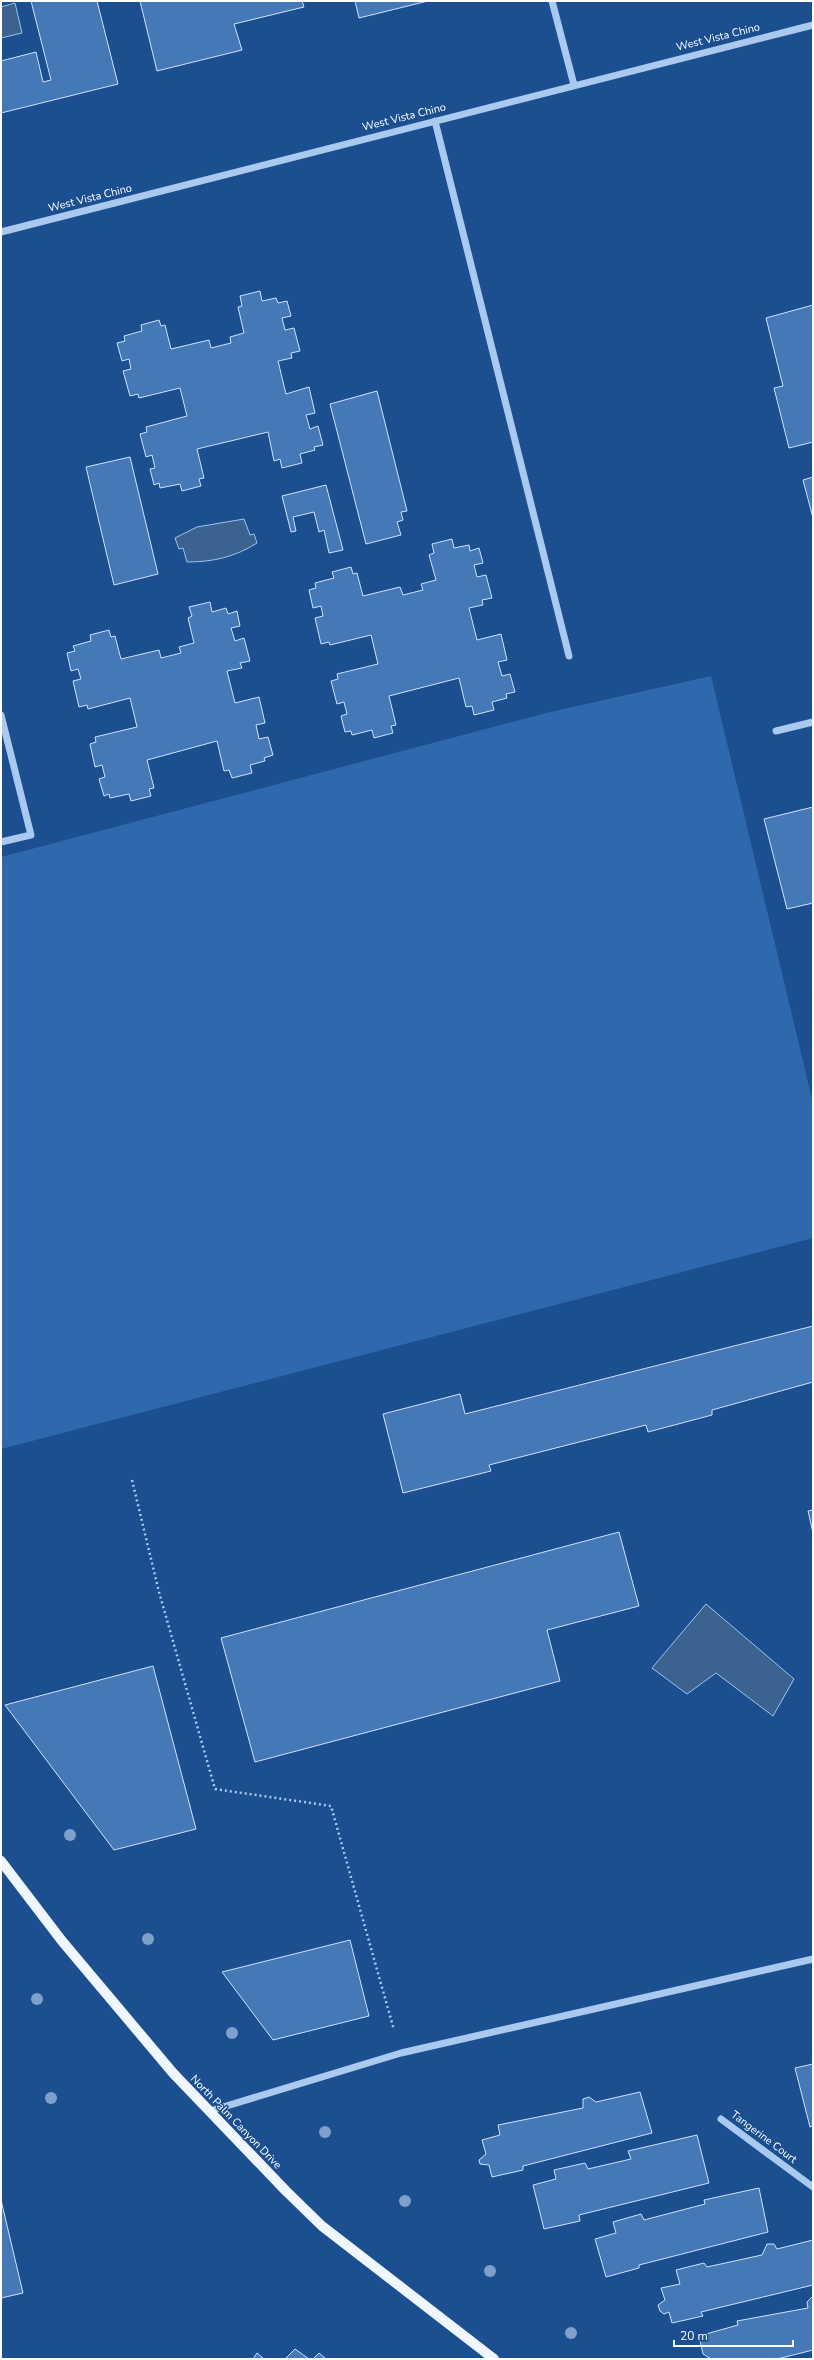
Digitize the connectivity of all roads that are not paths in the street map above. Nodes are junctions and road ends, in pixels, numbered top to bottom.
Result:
1 (552, 1) edge
2 (813, 25) edge
3 (574, 85) junction
4 (435, 121) junction
5 (1, 232) edge
6 (569, 656) dead end
7 (1, 715) edge
8 (813, 722) edge
9 (776, 731) dead end
10 (1, 842) edge
11 (1, 1861) edge
12 (813, 1960) edge
13 (210, 2110) junction
14 (721, 2119) dead end
15 (813, 2187) edge
16 (494, 2359) edge

1 - 3 street
2 - 3 street, West Vista Chino
3 - 4 street, West Vista Chino
4 - 5 street, West Vista Chino
4 - 6 street
7 - 10 street
8 - 9 street
11 - 13 main road, North Palm Canyon Drive
12 - 13 street
13 - 16 main road, North Palm Canyon Drive
14 - 15 street, Tangerine Court

